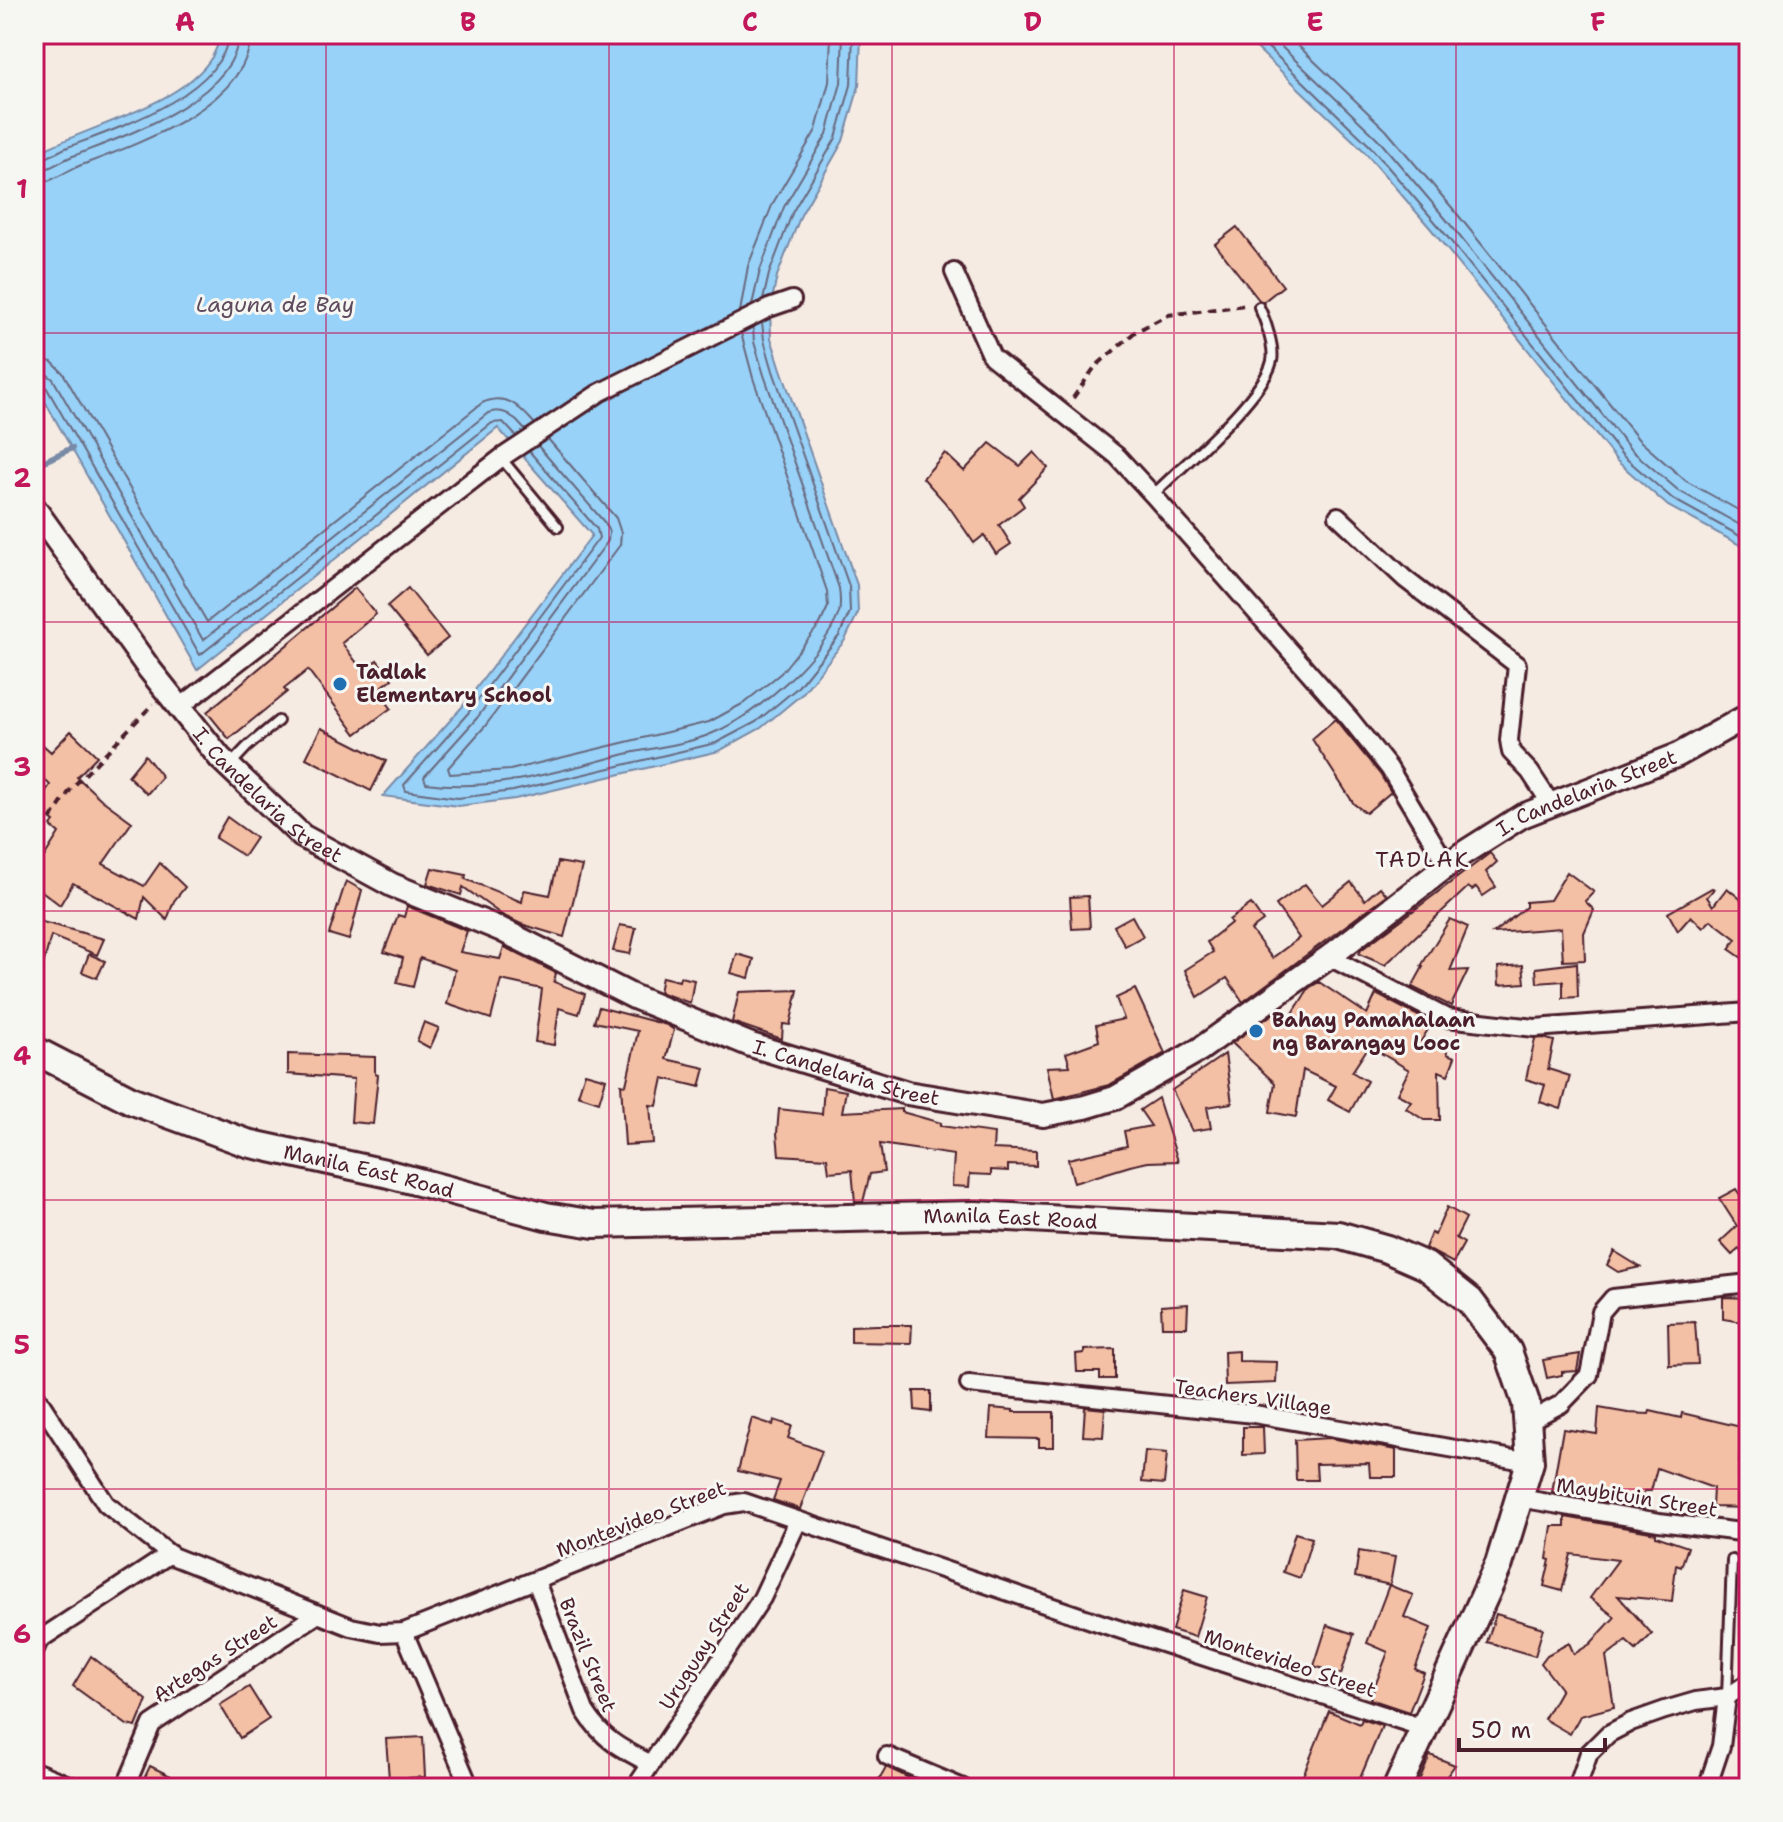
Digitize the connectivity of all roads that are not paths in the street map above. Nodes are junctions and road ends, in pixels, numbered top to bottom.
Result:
1 (954, 272) dead end
2 (792, 300) dead end
3 (1259, 307) road end
4 (501, 458) junction
5 (1153, 495) junction
6 (34, 508) edge
7 (1338, 516) dead end
8 (558, 527) dead end
9 (173, 699) junction
10 (1749, 715) edge
11 (278, 721) dead end
12 (229, 766) junction
13 (1551, 804) junction
14 (1447, 865) junction
15 (1329, 957) junction
16 (1749, 1012) edge
17 (34, 1050) edge
18 (1749, 1283) edge
19 (969, 1384) dead end
20 (34, 1393) edge
21 (1527, 1422) junction
22 (1530, 1462) junction
23 (1519, 1498) junction
24 (798, 1521) junction
25 (1749, 1533) edge
26 (170, 1554) junction
27 (1732, 1560) dead end
28 (536, 1581) junction
29 (318, 1614) junction
30 (404, 1632) junction
31 (36, 1641) edge
32 (1749, 1682) edge
33 (1727, 1697) junction
34 (1424, 1728) junction
35 (887, 1756) dead end
36 (651, 1764) junction
37 (34, 1771) edge
38 (938, 1783) edge
39 (76, 1788) edge
40 (125, 1788) edge
41 (470, 1788) edge
42 (635, 1788) edge
43 (963, 1788) edge
44 (1397, 1788) edge
45 (1577, 1788) edge
46 (1707, 1788) edge

1 - 5 street
2 - 4 street
3 - 5 lane
4 - 8 lane
4 - 9 street
5 - 14 street
6 - 9 street, I. Candelaria Street
7 - 13 street
9 - 12 street, I. Candelaria Street
10 - 13 street, I. Candelaria Street
11 - 12 lane
12 - 15 street, I. Candelaria Street
13 - 14 street, I. Candelaria Street
14 - 15 street, I. Candelaria Street
15 - 16 street
17 - 21 main road, Manila East Road
18 - 21 street
19 - 22 street, Teachers Village
20 - 26 street, Montevideo Street
21 - 22 main road, Manila East Road
22 - 23 main road, Manila East Road
23 - 25 street, Maybituin Street
23 - 34 main road, Manila East Road
24 - 28 street, Montevideo Street
24 - 34 street, Montevideo Street
24 - 36 street, Uruguay Street
26 - 29 street, Montevideo Street
26 - 31 street
27 - 33 lane
28 - 30 street, Montevideo Street
28 - 36 street, Brazil Street
29 - 30 street, Montevideo Street
29 - 40 street, Artegas Street
30 - 41 street
32 - 33 street
33 - 45 street
33 - 46 street
34 - 44 main road, Manila East Road
35 - 38 street
36 - 42 street, Uruguay Street
37 - 39 street
38 - 43 street

